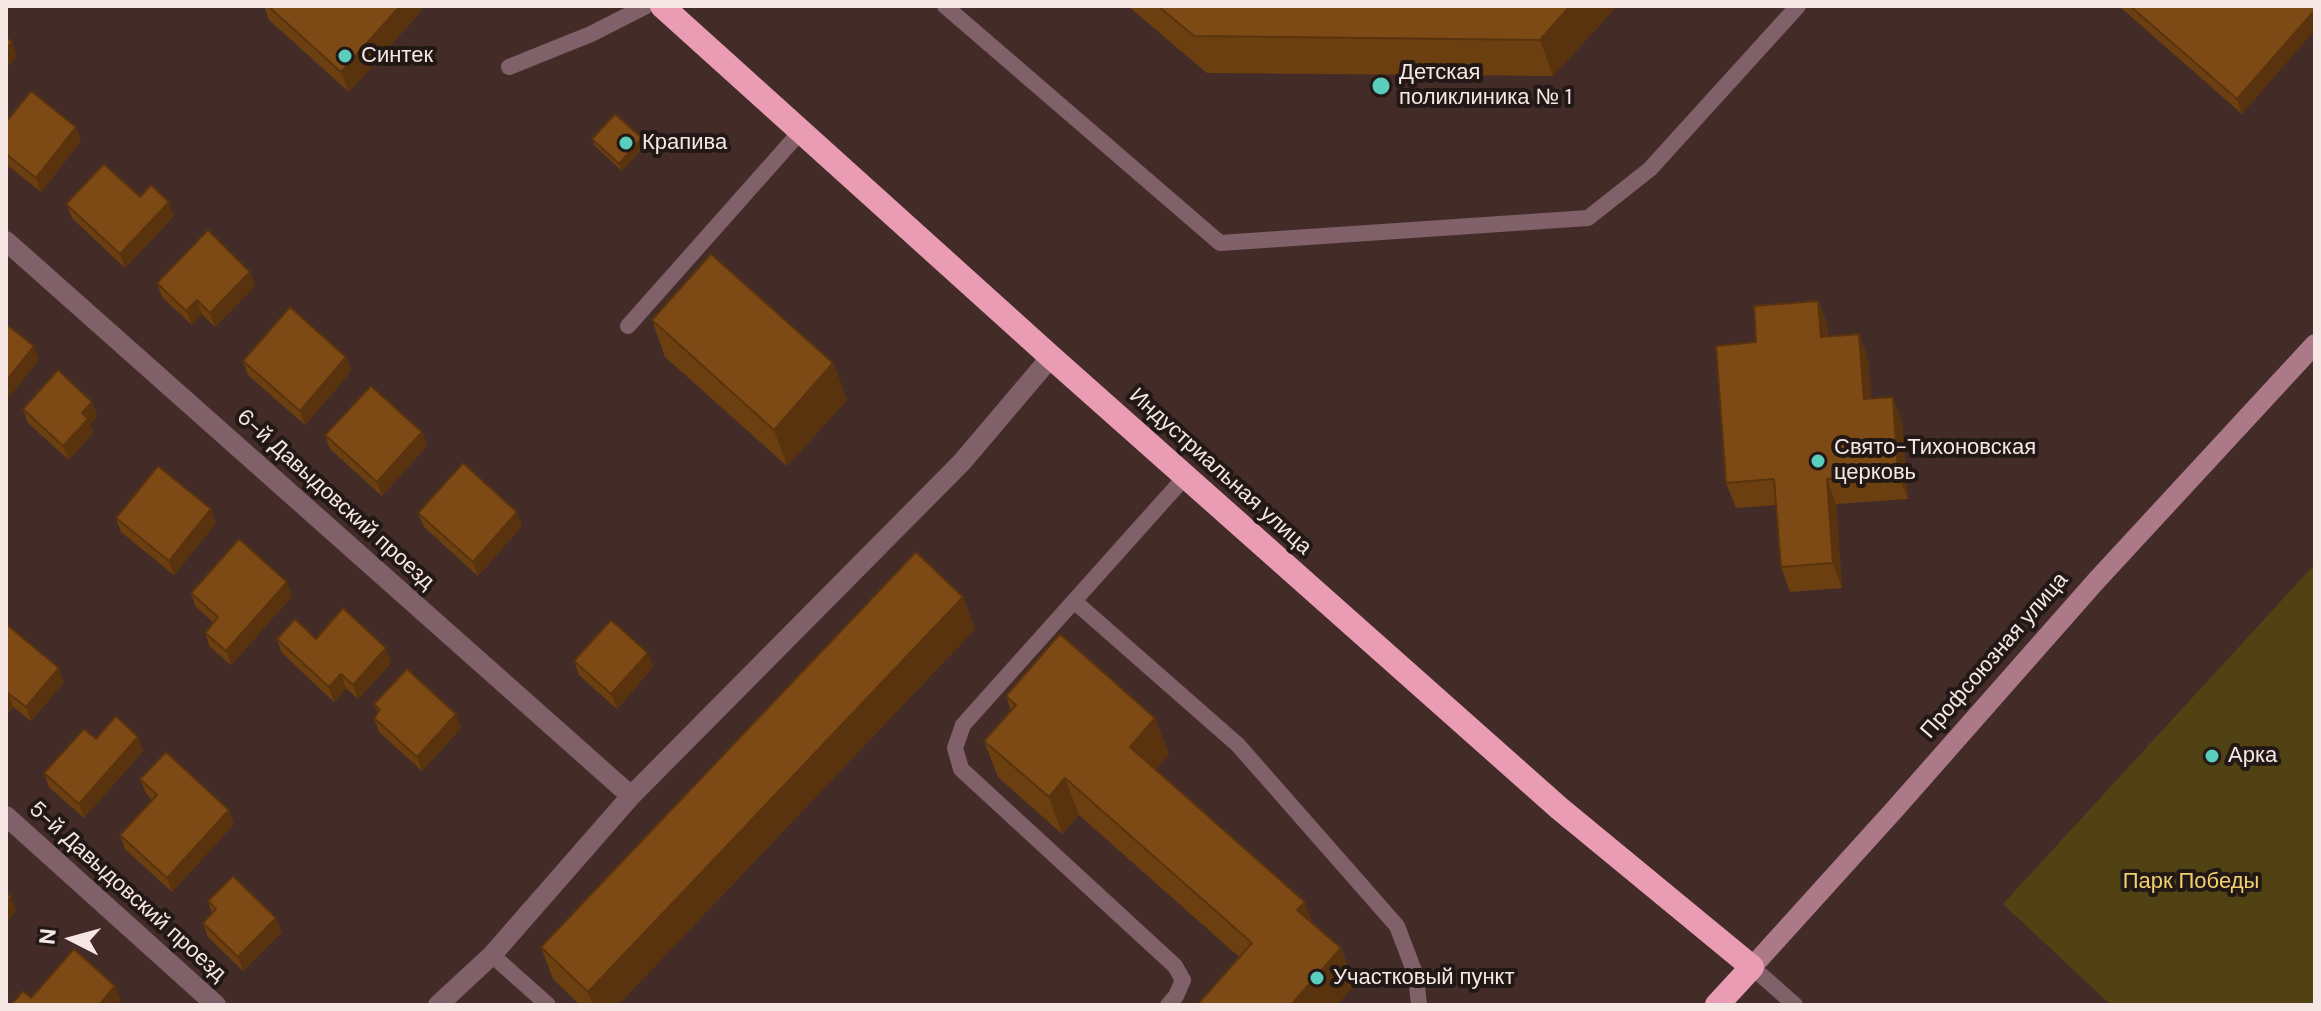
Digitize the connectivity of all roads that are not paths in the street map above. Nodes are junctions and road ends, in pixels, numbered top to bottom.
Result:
1 (646, 6) edge
2 (662, 6) edge
3 (945, 6) edge
4 (1798, 6) edge
5 (509, 67) dead end
6 (801, 131) junction
7 (6, 241) edge
8 (628, 326) dead end
9 (2315, 344) edge
10 (1051, 357) junction
11 (1185, 477) junction
12 (1074, 601) junction
13 (631, 796) junction
14 (6, 816) edge
15 (492, 955) junction
16 (1752, 967) junction
17 (216, 1005) edge
18 (438, 1005) edge
19 (548, 1005) edge
20 (1168, 1005) edge
21 (1419, 1005) edge
22 (1717, 1005) edge
23 (1795, 1005) edge

1 - 5 lane
2 - 6 highway, Индустриальная улица
3 - 4 lane
6 - 8 lane
6 - 10 highway, Индустриальная улица
7 - 13 street, 6-й Давыдовский проезд
9 - 16 main road, Профсоюзная улица
10 - 11 highway, Индустриальная улица
10 - 13 street
11 - 12 lane
11 - 16 highway, Индустриальная улица
12 - 20 lane
12 - 21 lane
13 - 15 street
14 - 17 street, 5-й Давыдовский проезд
15 - 18 street
15 - 19 lane
16 - 22 highway, Профсоюзная улица
16 - 23 lane

